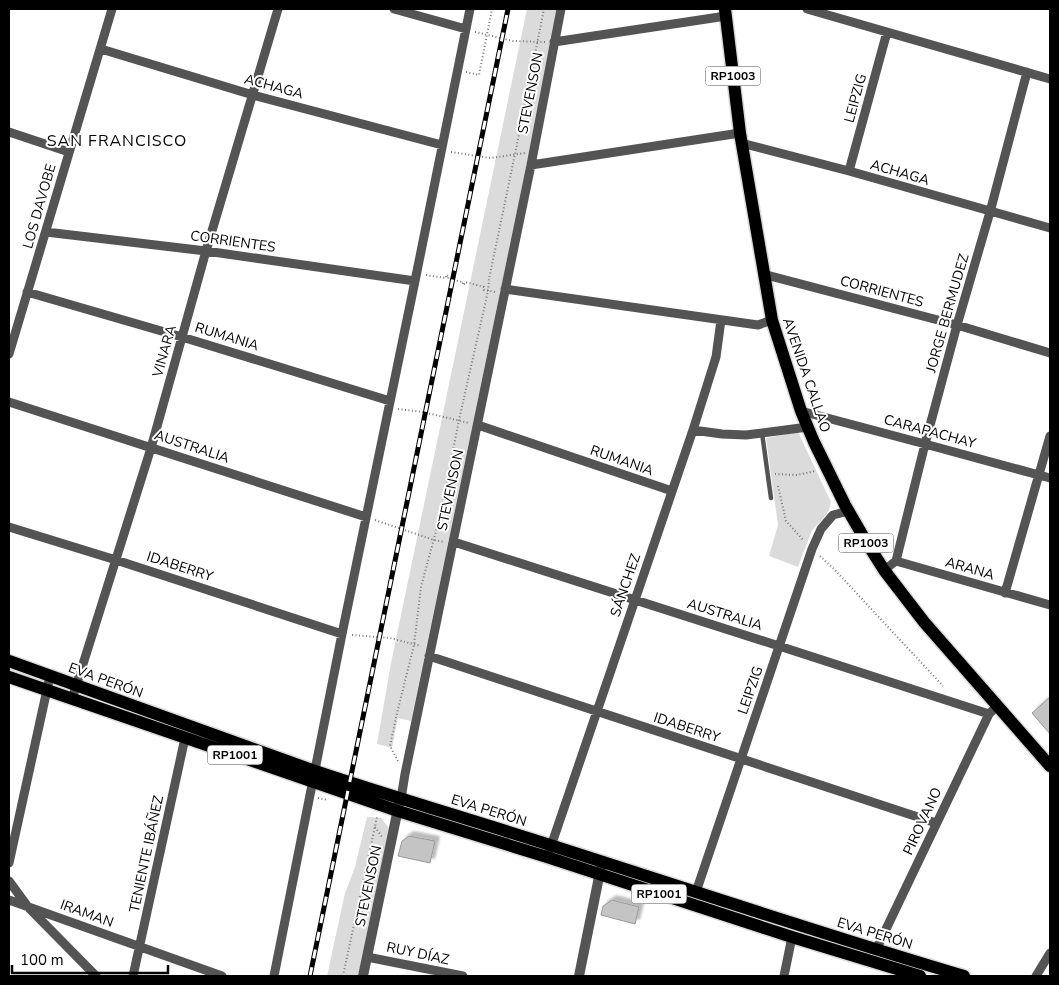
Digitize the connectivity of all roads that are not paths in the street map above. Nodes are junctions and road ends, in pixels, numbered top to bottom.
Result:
1 (112, 9) edge
2 (278, 9) edge
3 (394, 9) edge
4 (470, 9) edge
5 (561, 9) edge
6 (807, 9) edge
7 (726, 12) edge
8 (466, 29) junction
9 (887, 32) junction
10 (554, 42) junction
11 (101, 49) junction
12 (1028, 72) junction
13 (1050, 79) edge
14 (253, 95) junction
15 (9, 132) edge
16 (741, 138) junction
17 (441, 147) junction
18 (69, 152) junction
19 (531, 164) junction
20 (849, 171) junction
21 (990, 212) junction
22 (1050, 228) edge
23 (46, 232) junction
24 (206, 251) junction
25 (763, 274) junction
26 (416, 277) junction
27 (504, 289) junction
28 (28, 292) junction
29 (721, 320) junction
30 (772, 320) junction
31 (957, 325) junction
32 (182, 337) junction
33 (1050, 353) edge
34 (9, 354) edge
35 (9, 402) edge
36 (389, 404) junction
37 (802, 412) junction
38 (478, 425) junction
39 (808, 427) junction
40 (693, 430) junction
41 (762, 433) junction
42 (1050, 436) edge
43 (925, 444) junction
44 (151, 448) junction
45 (1039, 475) junction
46 (1050, 478) edge
47 (672, 491) junction
48 (771, 498) dead end
49 (849, 511) junction
50 (366, 517) junction
51 (9, 527) edge
52 (454, 542) junction
53 (116, 560) junction
54 (896, 561) junction
55 (884, 570) junction
56 (1005, 593) junction
57 (634, 600) junction
58 (1050, 605) edge
59 (342, 634) junction
60 (779, 646) junction
61 (430, 652) junction
62 (9, 661) edge
63 (9, 676) edge
64 (50, 676) junction
65 (76, 685) junction
66 (46, 690) junction
67 (72, 699) junction
68 (993, 710) junction
69 (596, 712) junction
70 (185, 738) junction
71 (741, 760) junction
72 (1050, 766) edge
73 (314, 777) junction
74 (400, 805) junction
75 (936, 823) junction
76 (549, 851) junction
77 (9, 863) edge
78 (600, 869) junction
79 (9, 881) edge
80 (696, 892) junction
81 (9, 900) edge
82 (28, 907) junction
83 (792, 937) junction
84 (140, 947) junction
85 (876, 950) junction
86 (1050, 953) edge
87 (367, 956) junction
88 (96, 976) edge
89 (133, 976) edge
90 (222, 976) edge
91 (274, 976) edge
92 (363, 976) edge
93 (463, 976) edge
94 (578, 976) edge
95 (784, 976) edge
96 (920, 976) edge
97 (964, 976) edge
98 (1036, 976) edge

1 - 11 street, LOS DAVOBE
2 - 14 street, VINARA
3 - 8 street
4 - 8 street
5 - 10 street, STEVENSON
6 - 9 street
7 - 10 street
7 - 16 main road, AVENIDA CALLAO / RP1003
8 - 17 street
9 - 12 street
9 - 20 street, LEIPZIG
10 - 19 street, STEVENSON
11 - 14 street, ACHAGA
11 - 18 street, LOS DAVOBE
12 - 13 street
12 - 21 street, JORGE BERMUDEZ
14 - 17 street, ACHAGA
14 - 24 street, VINARA
15 - 18 street
16 - 19 street, ACHAGA
16 - 20 street, ACHAGA
16 - 25 main road, AVENIDA CALLAO / RP1003
17 - 26 street
18 - 23 street, LOS DAVOBE
19 - 27 street, STEVENSON
20 - 21 street, ACHAGA
21 - 22 street, ACHAGA
21 - 31 street, JORGE BERMUDEZ
23 - 24 street, CORRIENTES
23 - 28 street, LOS DAVOBE
24 - 26 street, CORRIENTES
24 - 32 street, VINARA
25 - 30 main road, AVENIDA CALLAO / RP1003
25 - 31 street, CORRIENTES
26 - 36 street
27 - 29 street
27 - 38 street, STEVENSON
28 - 32 street, RUMANIA
28 - 34 street, LOS DAVOBE
29 - 30 street
29 - 40 street, SÁNCHEZ
30 - 37 main road, AVENIDA CALLAO / RP1003
31 - 33 street, CORRIENTES
31 - 43 street, JORGE BERMUDEZ
32 - 36 street, RUMANIA
32 - 44 street, VINARA
35 - 44 street, AUSTRALIA
36 - 50 street
37 - 39 main road, AVENIDA CALLAO / RP1003
37 - 43 street, CARAPACHAY
38 - 47 street, RUMANIA
38 - 52 street, STEVENSON
39 - 41 street
39 - 49 main road, AVENIDA CALLAO / RP1003
40 - 41 street
40 - 47 street, SÁNCHEZ
41 - 48 lane
42 - 45 street
43 - 45 street, CARAPACHAY
43 - 54 street, JORGE BERMUDEZ
44 - 50 street, AUSTRALIA
44 - 53 street, VINARA
45 - 46 street, CARAPACHAY
45 - 56 street
47 - 57 street, SÁNCHEZ
49 - 55 main road, AVENIDA CALLAO / RP1003
49 - 60 street, LEIPZIG
50 - 59 street
51 - 53 street, IDABERRY
52 - 57 street, AUSTRALIA
52 - 61 street, STEVENSON
53 - 59 street, IDABERRY
53 - 65 street, VINARA
54 - 55 street
54 - 56 street, ARANA
55 - 68 main road, AVENIDA CALLAO / RP1003
56 - 58 street, ARANA
57 - 60 street, AUSTRALIA
57 - 69 street, SÁNCHEZ
59 - 73 street
60 - 68 street, AUSTRALIA
60 - 71 street, LEIPZIG
61 - 69 street, IDABERRY
61 - 74 street, STEVENSON
62 - 64 main road, EVA PERÓN / RP1001
63 - 66 main road, EVA PERÓN / RP1001
64 - 65 main road, EVA PERÓN / RP1001
64 - 66 street
65 - 67 street, VINARA
65 - 73 main road, EVA PERÓN / RP1001
66 - 67 main road, EVA PERÓN / RP1001
66 - 77 street
67 - 70 main road, EVA PERÓN / RP1001
68 - 72 main road, AVENIDA CALLAO / RP1003
68 - 75 street, PIROVANO
69 - 71 street, IDABERRY
69 - 76 street, SÁNCHEZ
70 - 73 main road, EVA PERÓN / RP1001
70 - 84 street, TENIENTE IBÁÑEZ
71 - 75 street, IDABERRY
71 - 80 street, LEIPZIG
73 - 74 main road, EVA PERÓN / RP1001
73 - 91 street
74 - 76 main road, EVA PERÓN / RP1001
74 - 87 street, STEVENSON
75 - 85 street, PIROVANO
76 - 78 main road, EVA PERÓN / RP1001
78 - 80 main road, EVA PERÓN / RP1001
78 - 83 main road, EVA PERÓN / RP1001
78 - 94 street
79 - 82 street
80 - 85 main road, EVA PERÓN / RP1001
81 - 82 street, IRAMAN
82 - 84 street, IRAMAN
82 - 88 street
83 - 95 street
83 - 96 main road, EVA PERÓN / RP1001
84 - 89 street, TENIENTE IBÁÑEZ
84 - 90 street, IRAMAN
85 - 97 main road, EVA PERÓN / RP1001
86 - 98 street
87 - 92 street, STEVENSON
87 - 93 street, RUY DÍAZ

